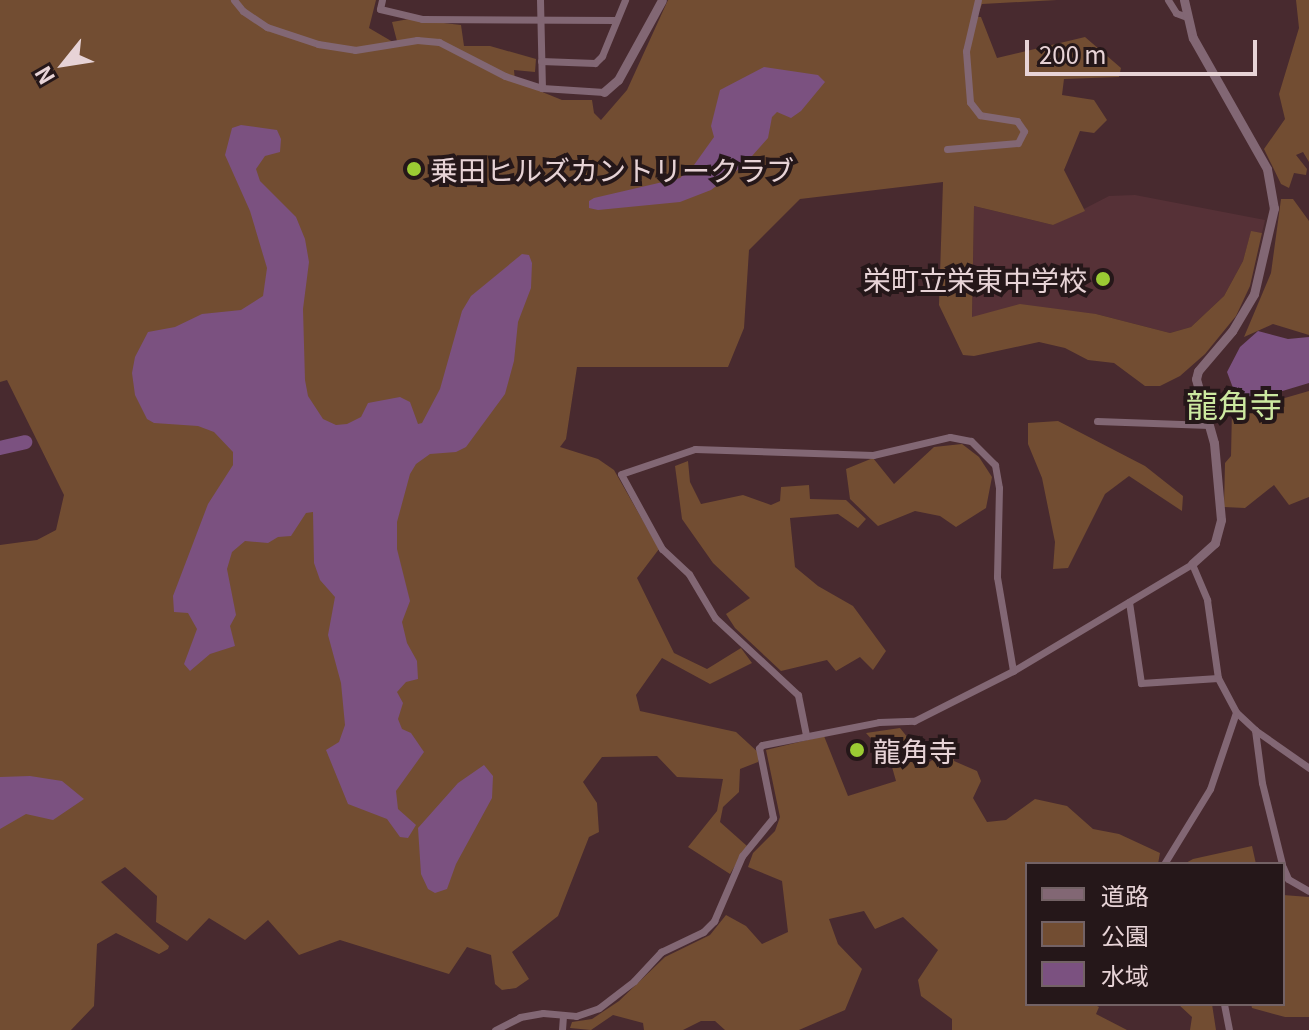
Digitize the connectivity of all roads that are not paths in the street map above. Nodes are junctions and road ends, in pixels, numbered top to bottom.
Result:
1 (234, 0) edge
2 (382, 0) edge
3 (540, 0) edge
4 (625, 0) edge
5 (662, 0) edge
6 (978, 0) edge
7 (1168, 0) edge
8 (1184, 0) edge
9 (1187, 17) junction
10 (540, 20) junction
11 (616, 20) junction
12 (541, 61) junction
13 (542, 88) junction
14 (604, 92) joint
15 (947, 149) dead end
16 (1097, 421) dead end
17 (1209, 425) junction
18 (1192, 564) junction
19 (1129, 602) junction
20 (1013, 671) junction
21 (1218, 678) junction
22 (1236, 712) junction
23 (1255, 730) junction
24 (806, 735) junction
25 (1309, 768) edge
26 (1165, 862) edge
27 (1282, 862) edge
28 (1285, 871) edge
29 (1309, 891) edge
30 (1224, 1006) edge
31 (563, 1016) junction
32 (495, 1030) edge
33 (562, 1030) edge
34 (1229, 1030) edge

1 - 13 street
2 - 10 street
3 - 10 street
4 - 11 street
5 - 14 street
6 - 15 street
7 - 9 street
8 - 9 street
9 - 17 street
10 - 11 street
10 - 12 street
11 - 12 street
12 - 13 street
13 - 14 street
16 - 17 street
17 - 18 street
18 - 19 street
18 - 21 street
19 - 20 street
19 - 21 street
20 - 24 street
20 - 24 street
21 - 22 street
22 - 23 street
22 - 26 street
23 - 25 street
23 - 27 street
24 - 31 street
28 - 29 street
30 - 34 street
31 - 32 street
31 - 33 street

